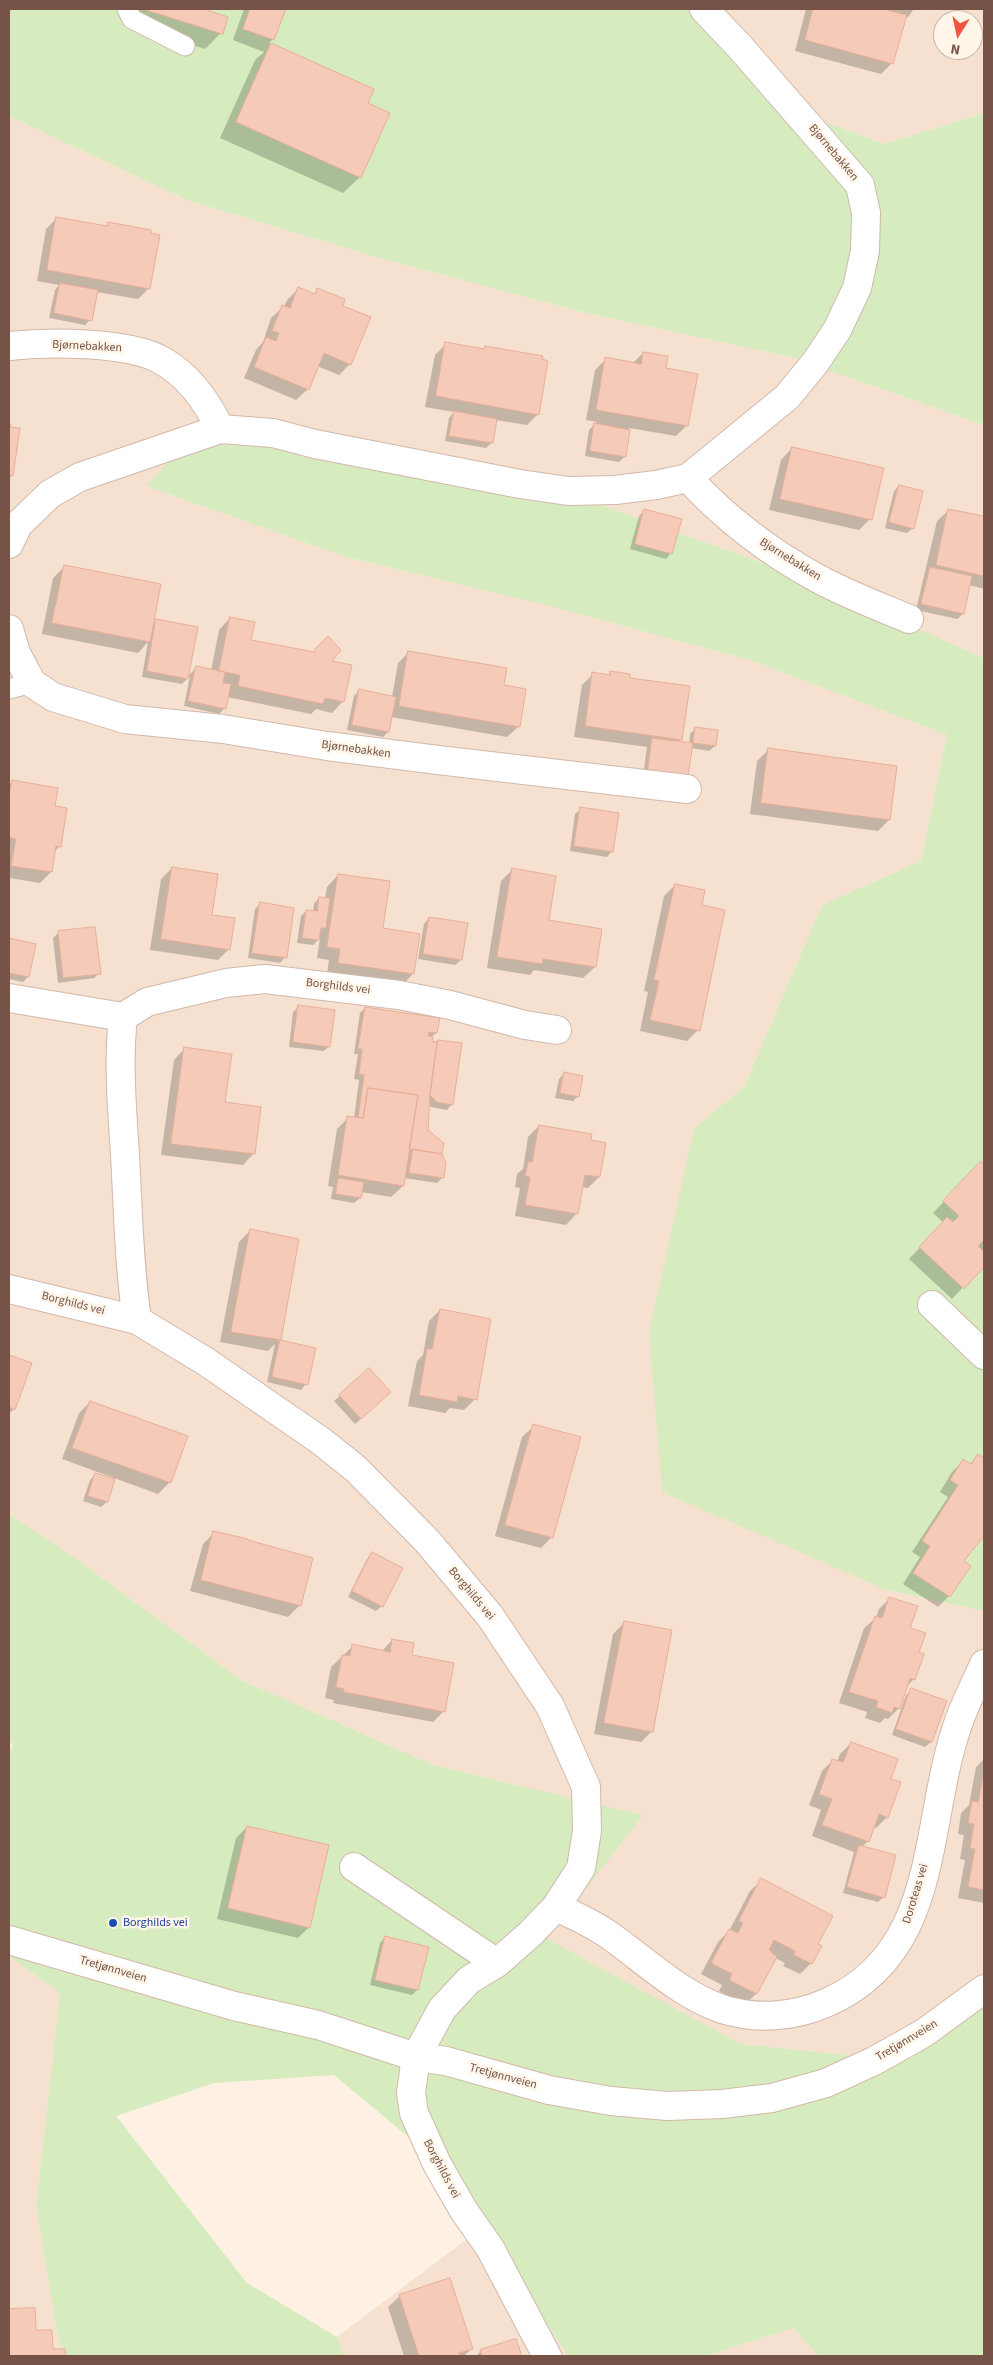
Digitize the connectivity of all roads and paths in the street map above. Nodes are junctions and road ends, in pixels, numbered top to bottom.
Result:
1 (127, 9) edge
2 (704, 9) edge
3 (185, 46) dead end
4 (9, 346) edge
5 (220, 429) junction
6 (688, 478) junction
7 (9, 544) edge
8 (909, 618) dead end
9 (9, 629) edge
10 (20, 686) edge
11 (688, 789) dead end
12 (9, 998) edge
13 (123, 1017) junction
14 (557, 1030) dead end
15 (9, 1289) edge
16 (932, 1305) dead end
17 (137, 1320) junction
18 (984, 1355) edge
19 (984, 1664) edge
20 (354, 1867) dead end
21 (556, 1907) junction
22 (9, 1940) edge
23 (497, 1963) junction
24 (984, 1989) edge
25 (416, 2057) junction
26 (547, 2356) edge

1 - 3 lane
2 - 6 street, Bjørnebakken
4 - 5 street, Bjørnebakken
5 - 6 street, Bjørnebakken
5 - 7 street, Bjørnebakken
6 - 8 street, Bjørnebakken
9 - 10 street, Bjørnebakken
10 - 11 street, Bjørnebakken
12 - 13 street
13 - 14 street, Borghilds vei
13 - 17 street
15 - 17 street, Borghilds vei
16 - 18 street
17 - 21 street, Borghilds vei
19 - 21 street, Doroteas vei
20 - 23 street
21 - 23 street, Borghilds vei
22 - 25 street, Tretjønnveien
23 - 25 street, Borghilds vei
24 - 25 street, Tretjønnveien
25 - 26 street, Borghilds vei

